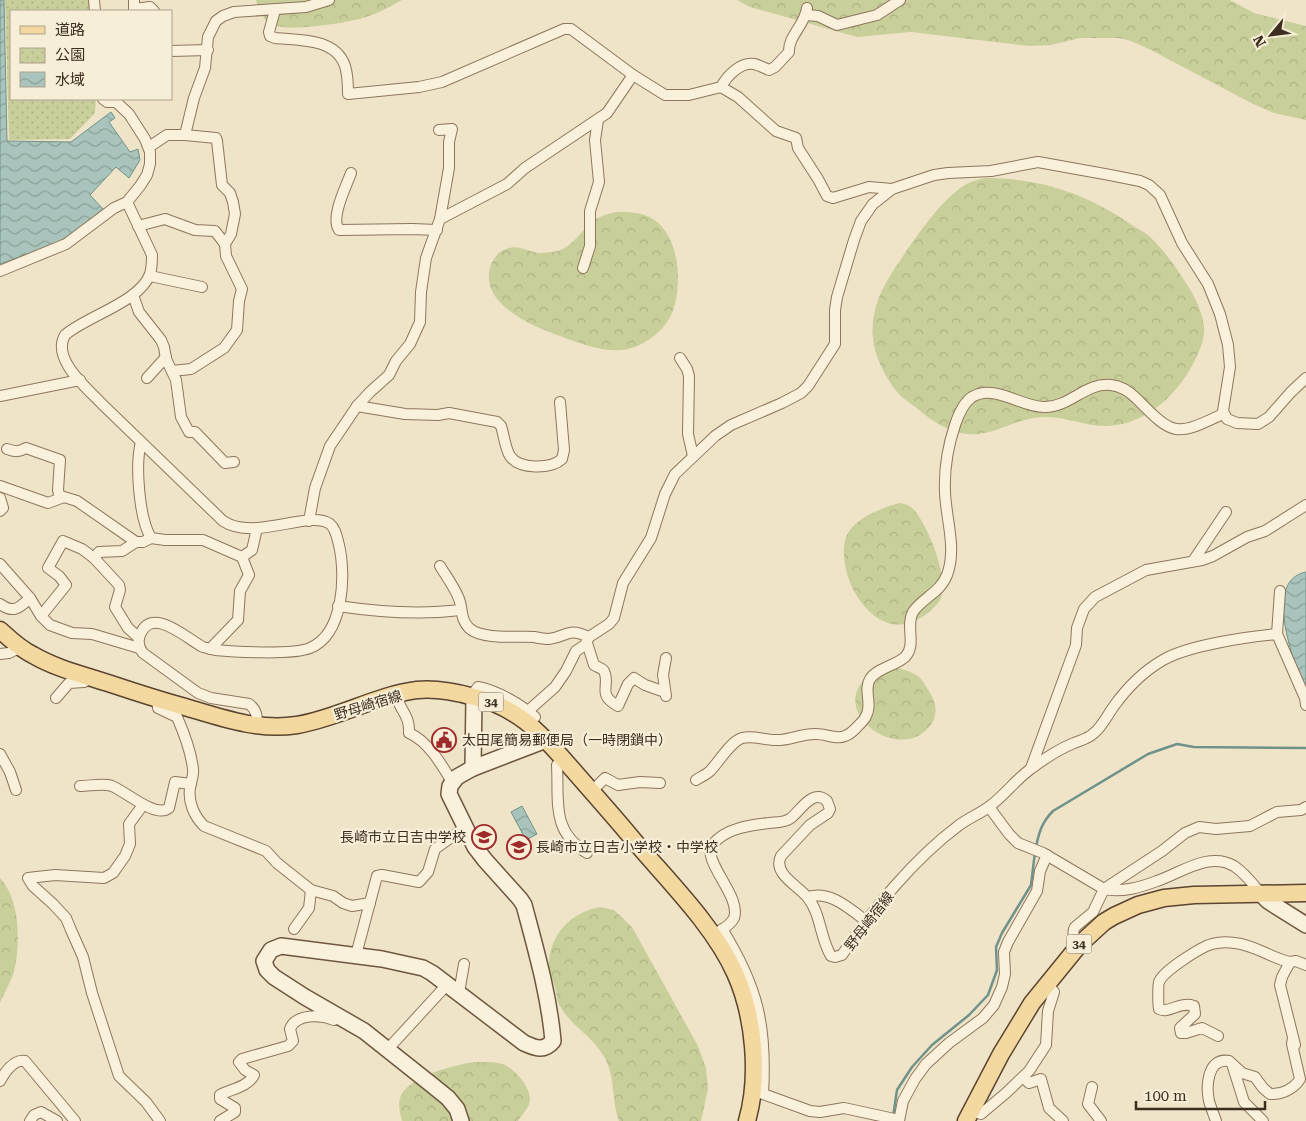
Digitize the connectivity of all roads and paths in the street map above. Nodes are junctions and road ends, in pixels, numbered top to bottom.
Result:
1 (134, 0) edge
2 (330, 0) edge
3 (900, 0) edge
4 (153, 10) edge
5 (276, 10) junction
6 (208, 50) junction
7 (172, 52) edge
8 (633, 75) junction
9 (721, 87) junction
10 (104, 100) edge
11 (117, 100) edge
12 (598, 120) junction
13 (439, 130) dead end
14 (184, 135) junction
15 (148, 147) junction
16 (351, 174) dead end
17 (892, 189) junction
18 (127, 202) junction
19 (440, 219) junction
20 (138, 226) junction
21 (436, 230) junction
22 (225, 244) junction
23 (584, 268) dead end
24 (0, 272) edge
25 (150, 276) junction
26 (202, 287) dead end
27 (133, 295) junction
28 (166, 357) junction
29 (680, 358) dead end
30 (172, 371) junction
31 (147, 378) dead end
32 (1306, 378) edge
33 (80, 380) junction
34 (0, 396) edge
35 (560, 402) dead end
36 (357, 406) junction
37 (1223, 414) junction
38 (141, 442) junction
39 (7, 449) dead end
40 (693, 456) junction
41 (234, 462) dead end
42 (0, 486) edge
43 (0, 498) edge
44 (60, 498) junction
45 (1306, 506) edge
46 (0, 512) edge
47 (1226, 512) dead end
48 (309, 521) junction
49 (257, 528) junction
50 (151, 538) junction
51 (136, 542) junction
52 (242, 557) junction
53 (94, 558) junction
54 (1193, 561) junction
55 (0, 564) edge
56 (440, 566) dead end
57 (1280, 591) dead end
58 (30, 598) junction
59 (0, 604) edge
60 (338, 606) junction
61 (460, 610) junction
62 (41, 616) junction
63 (0, 630) edge
64 (1277, 634) junction
65 (588, 640) junction
66 (139, 643) junction
67 (19, 648) junction
68 (210, 649) junction
69 (0, 654) edge
70 (666, 658) dead end
71 (90, 677) junction
72 (396, 695) junction
73 (474, 697) junction
74 (56, 698) dead end
75 (157, 699) junction
76 (1306, 705) edge
77 (257, 726) junction
78 (546, 740) junction
79 (0, 754) edge
80 (563, 759) junction
81 (473, 768) junction
82 (1031, 768) junction
83 (696, 780) dead end
84 (452, 782) junction
85 (660, 783) dead end
86 (191, 784) junction
87 (80, 786) dead end
88 (16, 790) dead end
89 (592, 791) junction
90 (144, 805) junction
91 (989, 807) junction
92 (1306, 807) edge
93 (464, 828) junction
94 (586, 853) dead end
95 (1045, 854) junction
96 (1104, 889) junction
97 (311, 890) junction
98 (1306, 893) edge
99 (1269, 894) junction
100 (808, 897) junction
101 (370, 903) junction
102 (866, 921) junction
103 (1306, 926) edge
104 (294, 929) dead end
105 (718, 932) junction
106 (1080, 944) junction
107 (356, 955) junction
108 (1290, 962) junction
109 (464, 964) dead end
110 (1306, 965) edge
111 (443, 981) junction
112 (1048, 984) junction
113 (459, 993) junction
114 (340, 1018) junction
115 (1218, 1036) dead end
116 (1293, 1038) junction
117 (387, 1050) junction
118 (1233, 1067) junction
119 (1023, 1077) junction
120 (1306, 1078) edge
121 (0, 1081) edge
122 (1092, 1087) dead end
123 (968, 1116) edge
124 (30, 1121) edge
125 (57, 1121) edge
126 (75, 1121) edge
127 (160, 1121) edge
128 (220, 1121) edge
129 (461, 1121) edge
130 (748, 1121) edge
131 (900, 1121) edge
132 (1063, 1121) edge
133 (1101, 1121) edge
134 (1216, 1121) edge
135 (1263, 1121) edge

1 - 4 street
2 - 5 street
3 - 9 street
5 - 6 street
5 - 8 street
6 - 7 street
6 - 14 street
8 - 9 street
8 - 12 street
9 - 17 street
10 - 11 street
11 - 15 street
12 - 19 street
12 - 23 street
13 - 19 street
14 - 15 street
14 - 22 street
15 - 18 street
16 - 21 street
17 - 37 street
17 - 40 street
18 - 20 street
18 - 24 street
19 - 21 street
20 - 22 street
20 - 25 street
21 - 36 street
22 - 30 street
25 - 26 street
25 - 27 street
27 - 28 street
27 - 33 street
28 - 30 street
28 - 31 street
29 - 40 street
30 - 41 street
32 - 37 street
33 - 34 street
33 - 38 street
35 - 36 street
36 - 48 street
37 - 83 street
38 - 49 street
38 - 50 street
39 - 44 street
40 - 65 street
42 - 44 street
43 - 46 street
44 - 51 street
45 - 54 street
47 - 54 street
48 - 49 street
48 - 60 street
49 - 52 street
50 - 51 street
50 - 52 street
51 - 53 street
52 - 68 street
53 - 62 street
53 - 66 street
54 - 82 street
55 - 58 street
56 - 61 street
57 - 64 street
58 - 59 street
58 - 62 street
60 - 61 street
60 - 68 street
61 - 65 street
62 - 66 street
63 - 67 main road, 野母崎宿線 / 34
64 - 76 street
64 - 82 street
65 - 70 street
65 - 73 street
66 - 68 street
66 - 77 street
67 - 69 street
67 - 71 main road, 野母崎宿線 / 34
71 - 74 street
71 - 75 main road, 野母崎宿線 / 34
72 - 73 main road, 野母崎宿線 / 34
72 - 77 main road, 野母崎宿線 / 34
72 - 84 street
73 - 78 main road, 野母崎宿線 / 34
73 - 81 street
75 - 77 main road, 野母崎宿線 / 34
75 - 86 street
78 - 80 main road, 野母崎宿線 / 34
78 - 81 street
79 - 88 street
80 - 89 main road, 野母崎宿線 / 34
80 - 94 street
81 - 84 street
82 - 91 street, 野母崎宿線
84 - 93 street
85 - 89 street
86 - 90 street
86 - 97 street
87 - 90 street
89 - 105 main road, 野母崎宿線 / 34
90 - 127 street
91 - 95 street
91 - 102 street, 野母崎宿線
92 - 96 street
93 - 101 street
93 - 113 street
95 - 96 street
95 - 131 street
96 - 99 street
96 - 106 street
97 - 101 street
97 - 104 street
98 - 99 main road, 34
99 - 103 street
99 - 106 main road, 34
100 - 102 street
100 - 102 street, 野母崎宿線
100 - 105 street, 野母崎宿線
101 - 107 street
105 - 130 main road, 野母崎宿線 / 34
105 - 131 street
106 - 112 main road, 34
107 - 111 street
107 - 114 street
108 - 110 street
108 - 115 street
108 - 116 street
109 - 113 street
111 - 113 street
111 - 117 street
112 - 119 street
112 - 123 main road, 34
114 - 117 street
114 - 128 street
116 - 118 street
116 - 120 street
117 - 129 street
118 - 134 street
118 - 135 street
119 - 123 street
119 - 132 street
121 - 126 street
122 - 133 street
124 - 125 street

